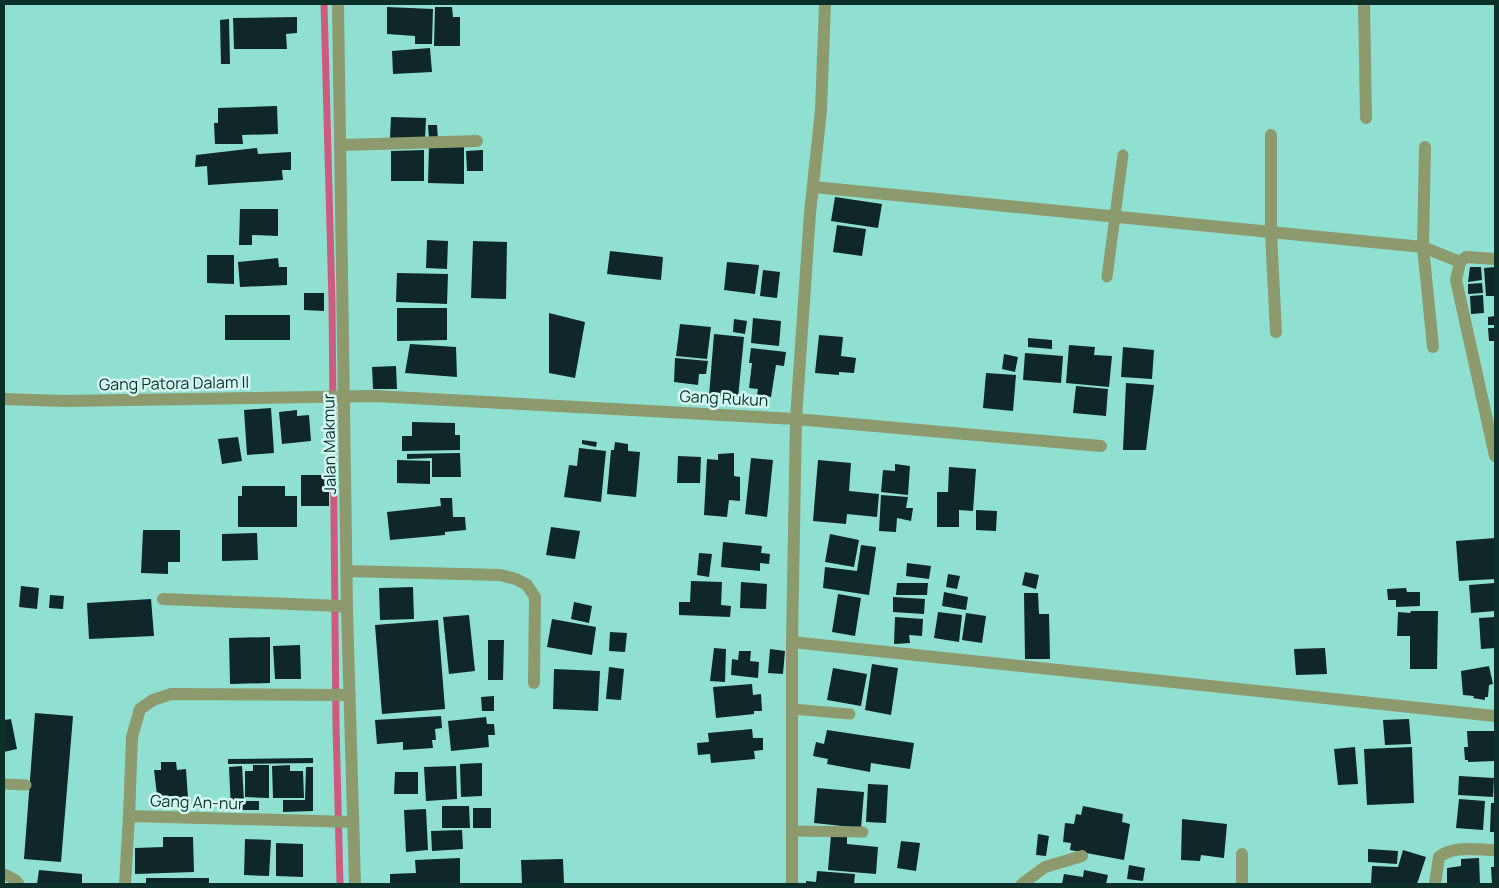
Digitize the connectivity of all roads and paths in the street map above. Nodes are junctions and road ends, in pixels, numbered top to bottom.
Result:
1 (338, 4) edge
2 (826, 4) edge
3 (1364, 4) edge
4 (1366, 118) dead end
5 (1271, 135) dead end
6 (477, 141) dead end
7 (342, 145) junction
8 (1425, 147) dead end
9 (1123, 154) dead end
10 (814, 186) junction
11 (1115, 216) junction
12 (1271, 233) junction
13 (1423, 247) junction
14 (1495, 259) edge
15 (1460, 262) junction
16 (1107, 277) dead end
17 (1276, 332) dead end
18 (1433, 347) dead end
19 (341, 398) junction
20 (4, 399) edge
21 (796, 419) junction
22 (1101, 446) dead end
23 (1495, 456) edge
24 (348, 571) junction
25 (163, 599) dead end
26 (344, 608) junction
27 (792, 642) junction
28 (534, 683) dead end
29 (346, 695) junction
30 (792, 710) junction
31 (850, 714) dead end
32 (1495, 716) edge
33 (4, 784) edge
34 (26, 785) dead end
35 (129, 816) junction
36 (344, 822) junction
37 (792, 831) junction
38 (863, 832) dead end
39 (1495, 850) edge
40 (1242, 854) dead end
41 (1082, 856) dead end
42 (4, 874) edge
43 (20, 884) edge
44 (125, 884) edge
45 (355, 884) edge
46 (792, 884) edge
47 (1022, 884) edge
48 (1242, 884) edge
49 (1435, 884) edge

1 - 7 street, Jalan Makmur
2 - 10 street
3 - 4 street
5 - 12 street
6 - 7 street
7 - 19 street, Jalan Makmur
8 - 13 street
9 - 11 lane
10 - 11 street
10 - 21 street
11 - 12 street
11 - 16 lane
12 - 13 street
12 - 17 street
13 - 15 street
13 - 18 street
14 - 15 street
15 - 23 street
19 - 20 street, Gang Patora Dalam II
19 - 21 street, Gang Rukun
19 - 24 street, Jalan Makmur
21 - 22 street, Gang Rukun
21 - 27 street
24 - 26 street, Jalan Makmur
24 - 28 street
25 - 26 street
26 - 29 street, Jalan Makmur
27 - 30 street
27 - 32 street
29 - 35 street
29 - 36 street, Jalan Makmur
30 - 31 lane
30 - 37 street
33 - 34 lane
35 - 36 street, Gang An-nur
35 - 44 street, Gang An-nur
36 - 45 street, Jalan Makmur
37 - 38 lane
37 - 46 street
39 - 49 street
40 - 48 street
41 - 47 street
42 - 43 lane

